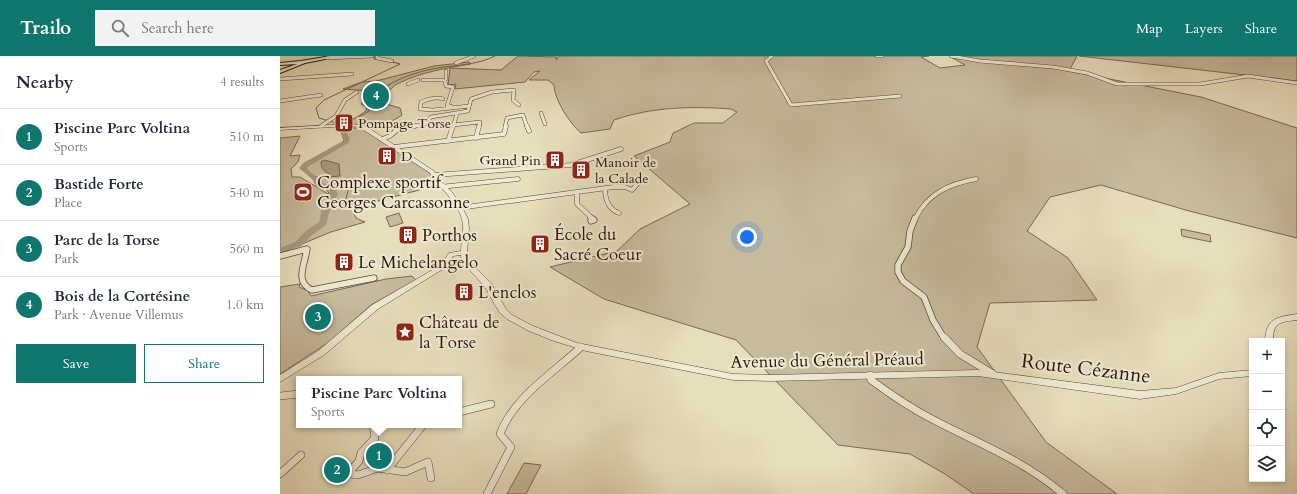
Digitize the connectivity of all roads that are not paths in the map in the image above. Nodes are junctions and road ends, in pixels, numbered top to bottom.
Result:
1 (338, 56) edge
2 (372, 56) edge
3 (377, 56) edge
4 (474, 56) edge
5 (772, 56) edge
6 (877, 56) edge
7 (882, 56) edge
8 (951, 56) edge
9 (320, 58) junction
10 (392, 61) dead end
11 (302, 63) junction
12 (456, 63) dead end
13 (280, 64) edge
14 (280, 72) edge
15 (446, 72) dead end
16 (352, 74) dead end
17 (280, 79) edge
18 (445, 80) junction
19 (1297, 83) edge
20 (408, 84) dead end
21 (357, 92) dead end
22 (320, 95) dead end
23 (900, 96) dead end
24 (443, 99) dead end
25 (280, 101) edge
26 (469, 105) junction
27 (519, 105) dead end
28 (458, 113) junction
29 (541, 113) dead end
30 (324, 124) junction
31 (545, 124) dead end
32 (453, 125) junction
33 (280, 129) edge
34 (529, 131) dead end
35 (476, 138) junction
36 (382, 139) junction
37 (448, 141) junction
38 (394, 147) junction
39 (621, 149) dead end
40 (436, 177) junction
41 (518, 179) dead end
42 (976, 179) dead end
43 (640, 180) dead end
44 (442, 186) junction
45 (605, 188) junction
46 (577, 192) junction
47 (459, 208) junction
48 (619, 214) dead end
49 (591, 221) dead end
50 (465, 243) junction
51 (456, 252) junction
52 (280, 256) edge
53 (459, 258) junction
54 (374, 278) dead end
55 (1297, 317) edge
56 (1269, 338) edge
57 (581, 347) junction
58 (1249, 373) edge
59 (937, 374) joint
60 (993, 374) junction
61 (870, 375) junction
62 (280, 379) edge
63 (296, 394) edge
64 (280, 396) edge
65 (491, 404) dead end
66 (462, 411) edge
67 (373, 428) edge
68 (422, 428) edge
69 (301, 455) dead end
70 (387, 470) junction
71 (280, 474) edge
72 (432, 478) dead end
73 (487, 494) edge
74 (1063, 494) edge

1 - 9 main road
2 - 9 street
3 - 10 street
4 - 12 street
5 - 23 street
6 - 7 street
8 - 19 street
9 - 11 main road
11 - 13 main road
11 - 14 main road
15 - 18 street
16 - 17 street
18 - 20 street
18 - 26 street
21 - 30 street
22 - 25 street
24 - 26 street
26 - 27 street
26 - 28 street
28 - 32 street
28 - 36 street
29 - 31 street
30 - 33 street
30 - 36 street
32 - 35 street
32 - 37 street
34 - 35 street
35 - 37 street
36 - 38 street
37 - 38 street
38 - 40 street
39 - 40 street
40 - 44 street
41 - 44 street
42 - 60 street
43 - 45 street
44 - 47 street
45 - 46 street
45 - 48 street
46 - 47 street
46 - 49 street
47 - 50 street
50 - 51 street
50 - 53 street
51 - 53 street
51 - 53 street
52 - 54 street
53 - 57 street, Avenue du Général Préaud
53 - 62 street
55 - 56 street
57 - 61 street, Avenue du Général Préaud
57 - 73 street
58 - 60 street, Route Cézanne
59 - 60 street, Route Cézanne
59 - 61 street, Avenue du Général Préaud
61 - 74 street
63 - 64 street
65 - 66 street
67 - 70 street
68 - 70 street
69 - 71 street
70 - 72 street

